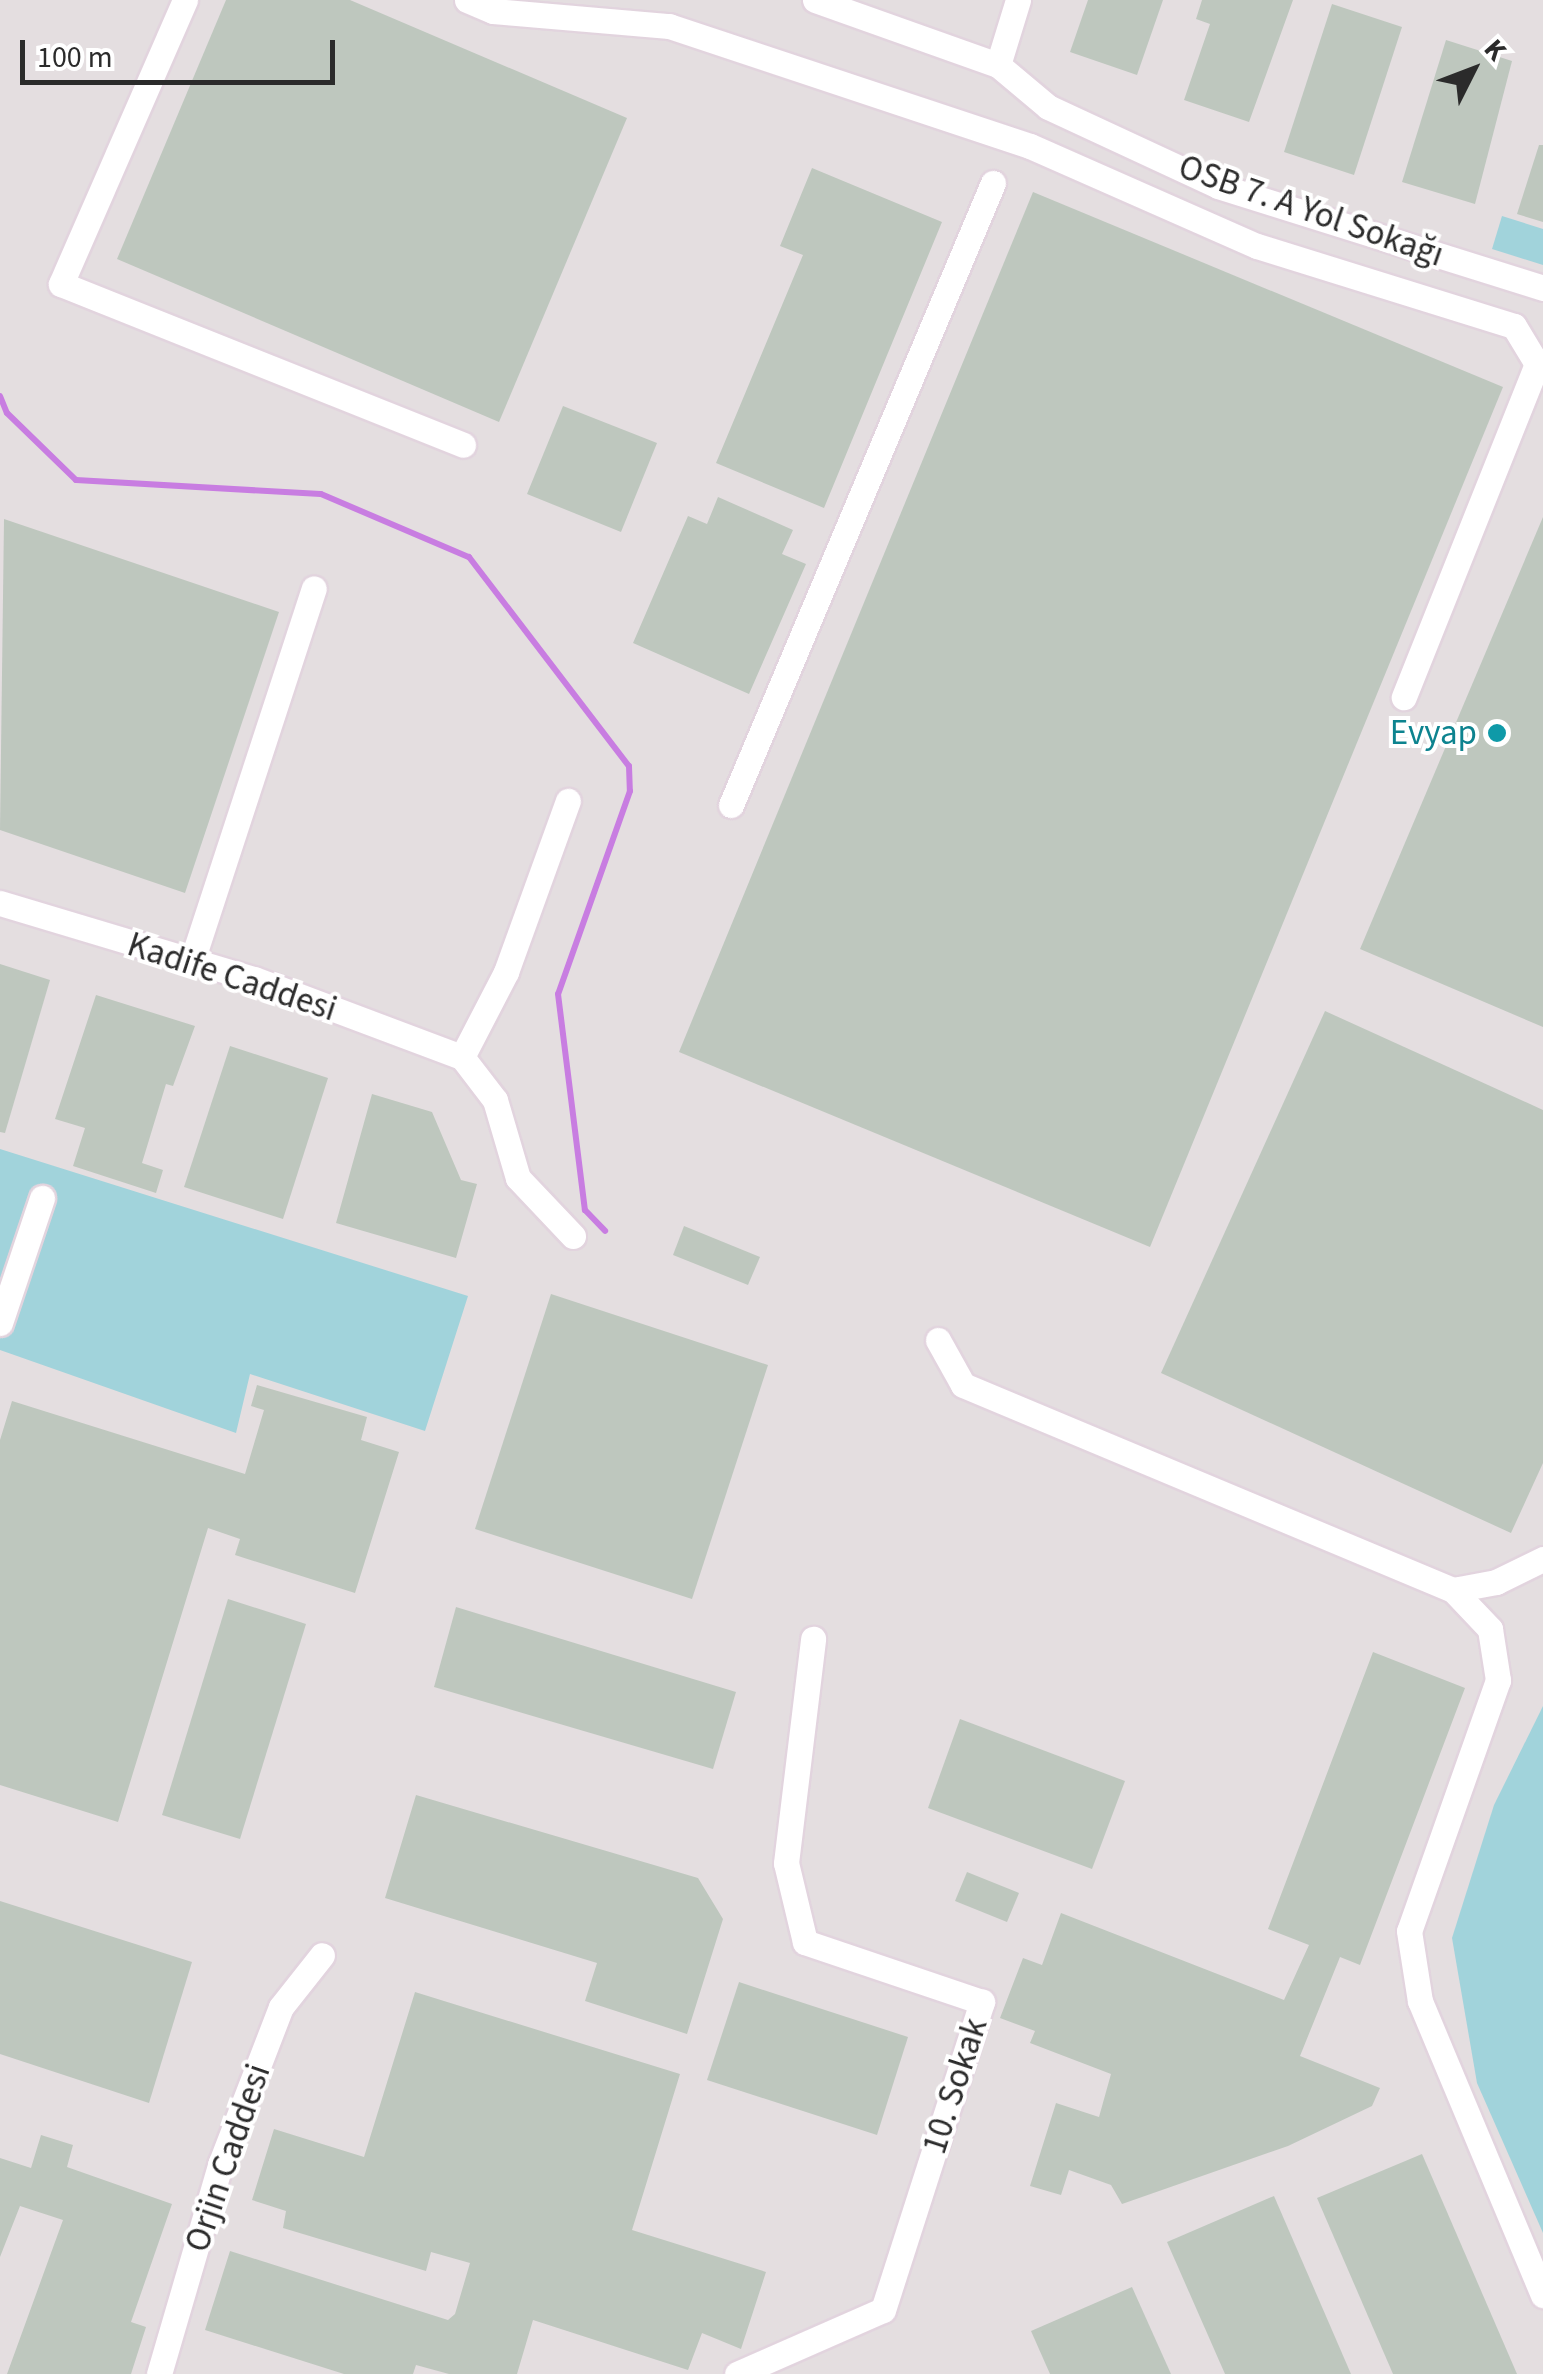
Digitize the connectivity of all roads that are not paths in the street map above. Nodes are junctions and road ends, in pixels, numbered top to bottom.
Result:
1 (185, 0) edge
2 (468, 0) edge
3 (814, 0) edge
4 (1018, 0) edge
5 (998, 64) junction
6 (993, 183) dead end
7 (1543, 288) edge
8 (462, 445) dead end
9 (314, 588) dead end
10 (1404, 697) dead end
11 (568, 801) dead end
12 (731, 805) dead end
13 (0, 904) edge
14 (192, 961) junction
15 (462, 1057) junction
16 (42, 1198) dead end
17 (573, 1236) dead end
18 (0, 1322) edge
19 (938, 1340) dead end
20 (1543, 1559) edge
21 (1453, 1590) junction
22 (812, 1639) dead end
23 (322, 1955) dead end
24 (1543, 2295) edge
25 (159, 2374) edge
26 (737, 2374) edge

1 - 8 street
2 - 10 street
3 - 5 street, OSB 7. A Yol Sokağı
4 - 5 street
5 - 7 street, OSB 7. A Yol Sokağı
6 - 12 street
9 - 14 street
11 - 15 street
13 - 14 street, Kadife Caddesi
14 - 15 street, Kadife Caddesi
15 - 17 street
16 - 18 street
19 - 21 street
20 - 21 street
21 - 24 street
22 - 26 street, 10. Sokak
23 - 25 street, Orjin Caddesi

